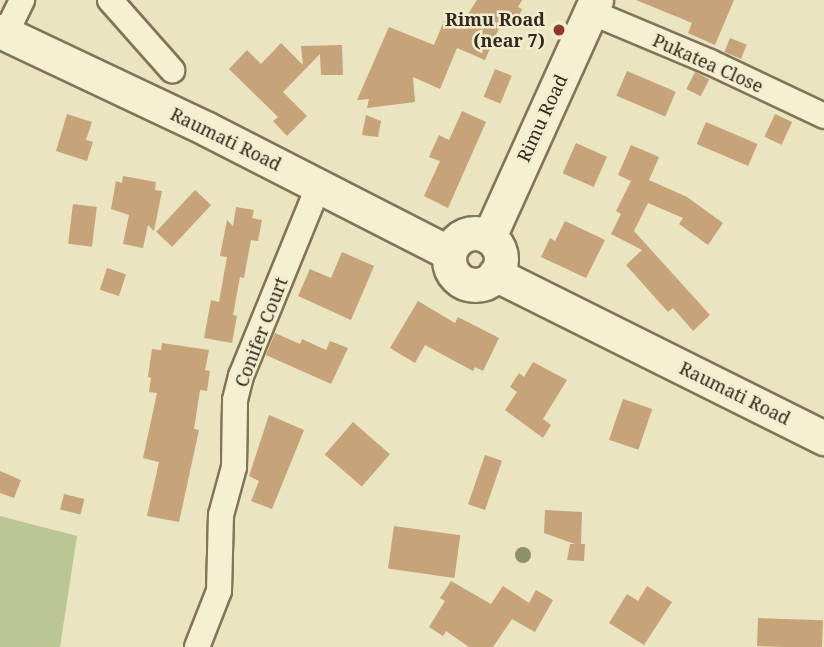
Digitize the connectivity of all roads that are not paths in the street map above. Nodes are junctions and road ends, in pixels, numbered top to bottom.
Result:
1 (22, 0) edge
2 (110, 0) edge
3 (593, 6) edge
4 (3, 32) edge
5 (172, 70) dead end
6 (824, 116) edge
7 (319, 185) junction
8 (489, 237) junction
9 (449, 253) junction
10 (495, 275) junction
11 (824, 438) edge
12 (197, 647) edge

1 - 4 street
2 - 5 street
3 - 6 street, Pukatea Close
3 - 8 main road, Rimu Road
4 - 7 main road, Raumati Road
7 - 9 main road, Raumati Road
7 - 12 street, Conifer Court
8 - 9 main road
8 - 10 main road
9 - 10 main road
10 - 11 main road, Raumati Road

